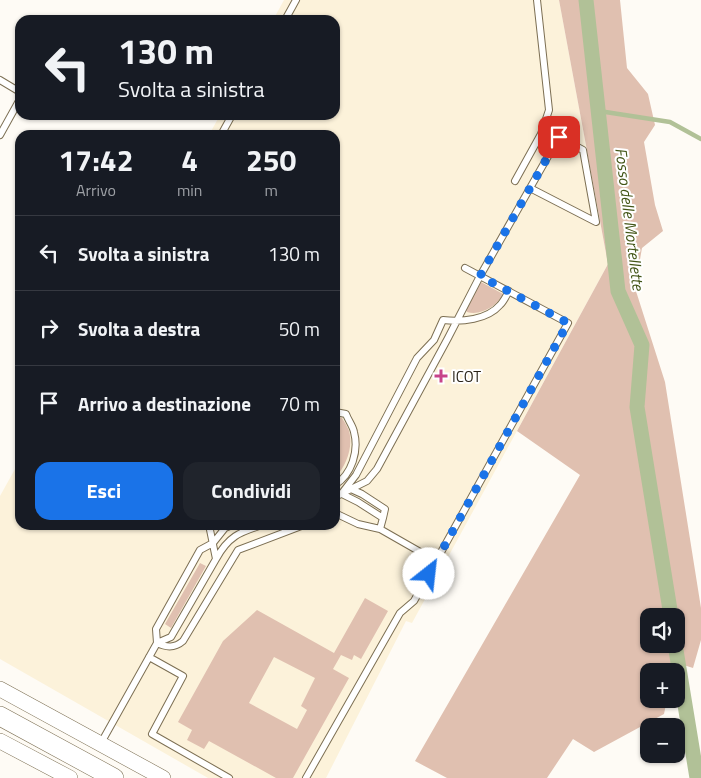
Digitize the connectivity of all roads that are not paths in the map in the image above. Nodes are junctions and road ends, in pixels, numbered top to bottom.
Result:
1 (296, 0) edge
2 (537, 0) edge
3 (288, 15) edge
4 (0, 80) edge
5 (15, 89) edge
6 (15, 107) edge
7 (0, 135) edge
8 (515, 180) dead end
9 (530, 188) junction
10 (465, 268) dead end
11 (480, 276) junction
12 (509, 291) junction
13 (457, 322) junction
14 (340, 413) edge
15 (340, 481) edge
16 (350, 489) junction
17 (340, 494) edge
18 (340, 495) edge
19 (340, 497) edge
20 (340, 515) edge
21 (383, 518) junction
22 (380, 529) junction
23 (210, 530) edge
24 (223, 530) edge
25 (249, 530) edge
26 (291, 530) edge
27 (213, 543) junction
28 (216, 559) junction
29 (436, 561) junction
30 (157, 643) junction
31 (149, 657) junction
32 (0, 689) edge
33 (0, 716) edge
34 (0, 741) edge
35 (101, 744) junction
36 (70, 778) edge
37 (114, 778) edge
38 (163, 778) edge
39 (229, 778) edge
40 (306, 778) edge

1 - 3 lane
2 - 8 lane
4 - 5 lane
6 - 7 lane
9 - 9 lane
9 - 11 lane
10 - 11 lane
11 - 12 lane
11 - 13 lane
12 - 13 lane
12 - 29 lane
13 - 16 lane
13 - 17 lane
14 - 15 lane
16 - 18 lane
16 - 21 lane
19 - 21 lane
20 - 22 lane
21 - 22 lane
22 - 29 lane
23 - 27 lane
24 - 27 lane
25 - 28 lane
26 - 30 lane
27 - 28 lane
27 - 30 lane
28 - 30 lane
29 - 40 lane
30 - 31 lane
31 - 35 lane
31 - 39 lane
32 - 35 street
33 - 37 main road
34 - 36 street
35 - 38 street

